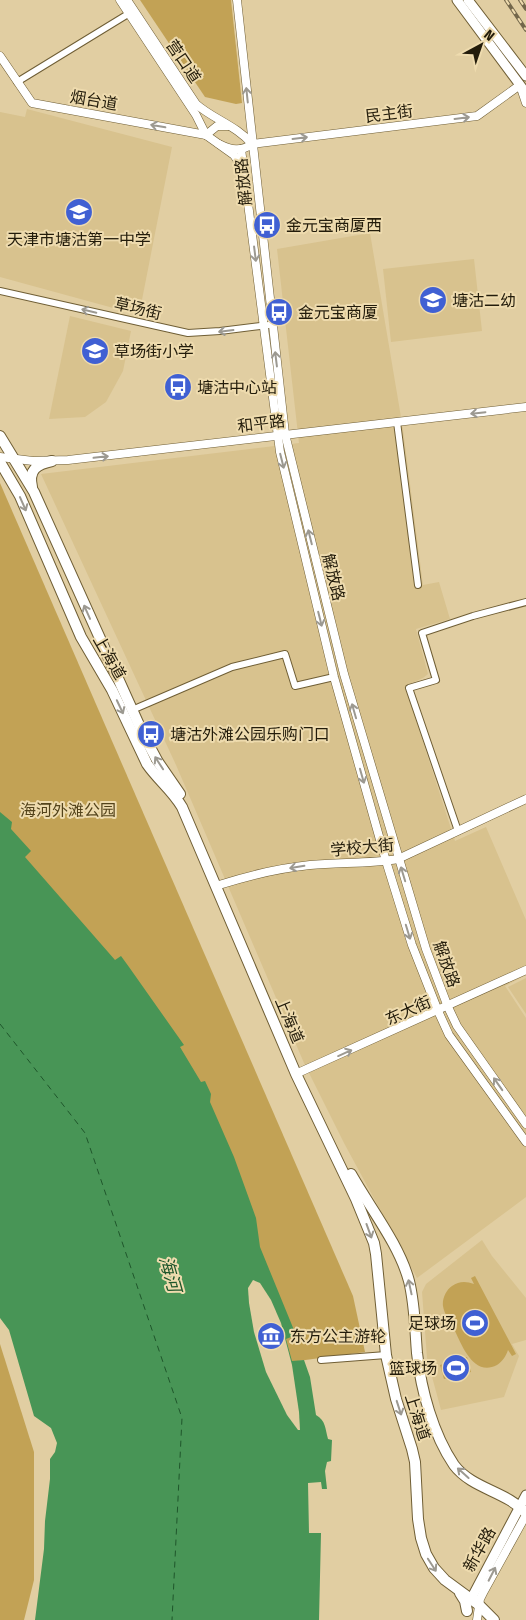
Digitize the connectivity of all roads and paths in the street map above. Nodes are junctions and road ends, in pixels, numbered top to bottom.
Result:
1 (120, 0) edge
2 (127, 0) edge
3 (237, 0) edge
4 (457, 0) edge
5 (468, 0) edge
6 (131, 12) junction
7 (0, 56) edge
8 (524, 73) edge
9 (17, 82) junction
10 (520, 85) junction
11 (526, 94) edge
12 (526, 103) edge
13 (230, 126) junction
14 (206, 134) junction
15 (219, 144) junction
16 (252, 144) junction
17 (241, 150) junction
18 (244, 171) junction
19 (0, 291) edge
20 (268, 325) junction
21 (526, 407) edge
22 (396, 422) junction
23 (280, 432) junction
24 (0, 436) edge
25 (0, 457) edge
26 (15, 459) junction
27 (52, 461) junction
28 (0, 462) edge
29 (34, 492) junction
30 (418, 585) dead end
31 (526, 602) edge
32 (334, 677) junction
33 (132, 710) junction
34 (526, 799) edge
35 (458, 831) junction
36 (398, 859) junction
37 (386, 861) junction
38 (219, 885) junction
39 (526, 970) edge
40 (448, 1007) junction
41 (438, 1011) junction
42 (300, 1072) junction
43 (526, 1124) edge
44 (526, 1142) edge
45 (386, 1355) junction
46 (321, 1360) dead end
47 (526, 1494) edge
48 (505, 1497) junction
49 (524, 1511) edge
50 (458, 1590) junction
51 (477, 1601) junction
52 (467, 1616) edge
53 (493, 1618) edge
54 (477, 1620) edge

1 - 6 street, 营口道
2 - 6 street, 营口道
16 -> 3 street, 解放路
4 - 10 main road
5 - 8 main road
6 - 9 street
6 - 13 street, 营口道
6 - 14 street, 营口道
7 - 9 street, 烟台道
14 -> 9 street, 烟台道
10 - 11 main road
10 - 12 street
16 -> 10 street, 民主街
13 - 14 street
13 - 16 street, 营口道
14 - 15 street
15 - 17 street
15 - 18 street
16 - 17 street
16 - 20 street, 解放路
17 - 18 street, 解放路
18 -> 20 street, 解放路
20 -> 19 street, 草场街
20 - 23 street, 解放路
23 -> 20 street, 解放路
21 -> 22 street, 和平路
22 - 23 street, 和平路
22 - 30 street
27 -> 23 street, 和平路
23 -> 32 street, 解放路
36 -> 23 street, 解放路
24 - 26 main road, 上海道
25 - 26 street, 和平路
26 - 27 street, 和平路
26 - 29 main road, 上海道
27 - 29 main road
28 -> 45 main road, 上海道
33 -> 29 main road, 上海道
31 - 35 street
32 - 33 street
32 -> 37 street, 解放路
38 -> 33 main road, 上海道
34 - 35 street, 学校大街
35 - 36 street, 学校大街
36 - 37 street, 学校大街
40 -> 36 street, 解放路
37 -> 38 street, 学校大街
37 -> 41 street, 解放路
38 - 42 main road, 上海道
39 - 40 street, 东大街
40 - 41 street, 东大街
43 -> 40 street, 解放路
42 -> 41 street, 东大街
41 - 44 street, 解放路
48 -> 42 main road, 上海道
45 - 46 street
45 -> 50 main road, 上海道
47 - 48 main road
47 - 49 main road, 新华路
48 - 49 main road, 上海道
51 -> 49 street, 新华路
49 - 51 main road, 新华路
50 - 51 main road, 上海道
50 - 52 main road
51 - 52 street, 新华路
51 - 53 main road, 上海道
51 - 54 street, 新华路

